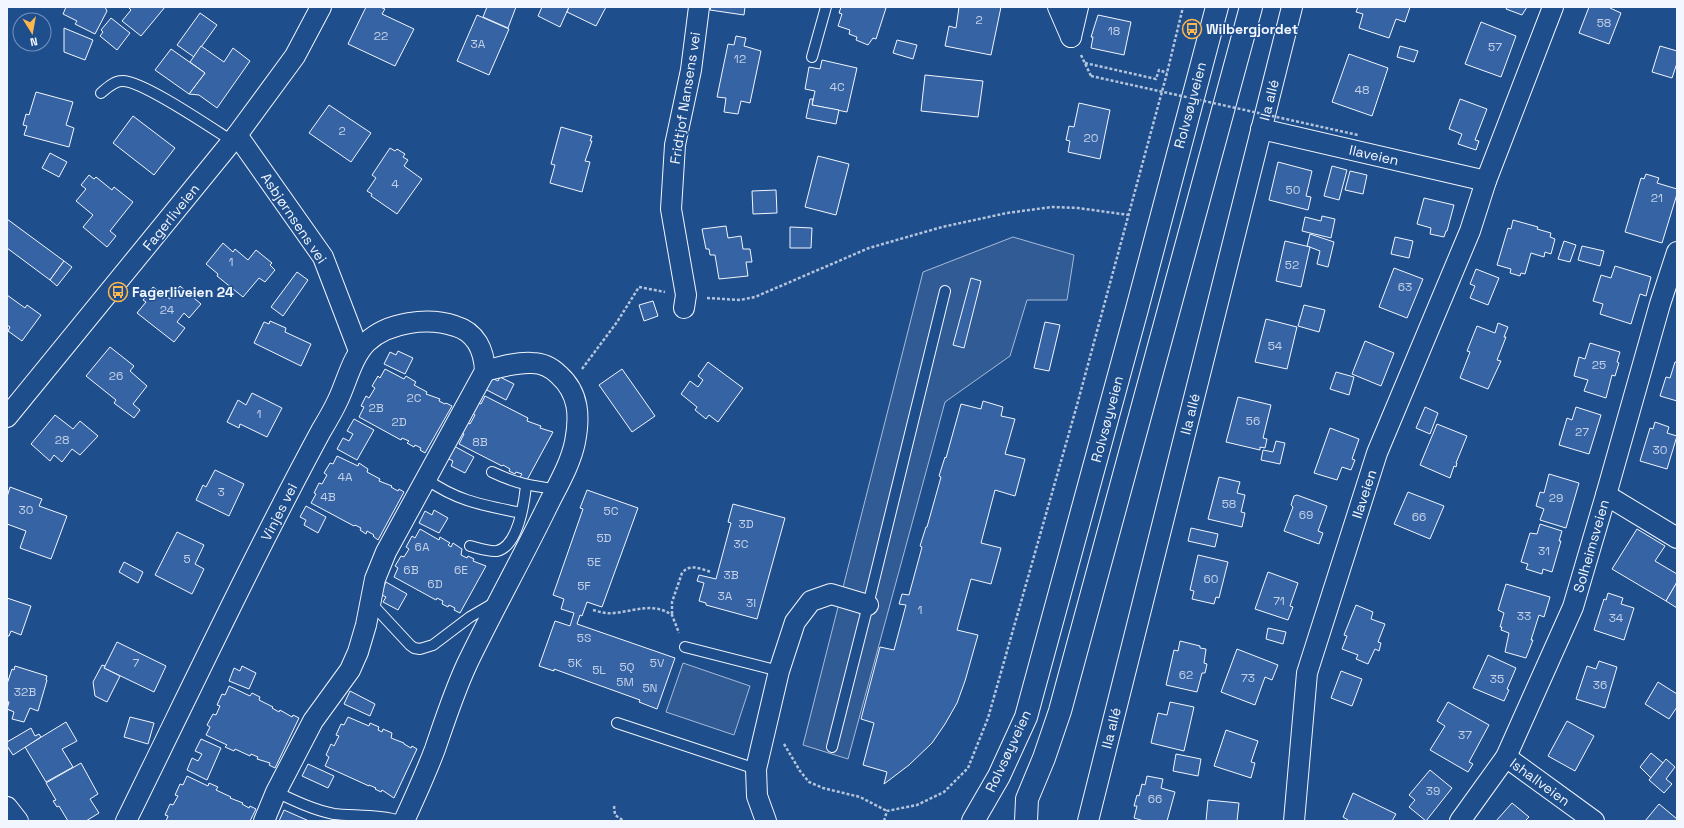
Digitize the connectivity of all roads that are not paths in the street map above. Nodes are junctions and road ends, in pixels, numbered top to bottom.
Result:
1 (321, 7) edge
2 (699, 7) edge
3 (826, 7) edge
4 (1058, 7) edge
5 (1078, 7) edge
6 (1217, 7) edge
7 (1251, 7) edge
8 (1292, 7) edge
9 (1553, 7) edge
10 (812, 57) dead end
11 (101, 93) dead end
12 (1261, 129) junction
13 (234, 138) junction
14 (1486, 181) junction
15 (1677, 252) edge
16 (944, 291) dead end
17 (685, 301) road end
18 (359, 351) junction
19 (485, 371) junction
20 (7, 417) edge
21 (492, 472) dead end
22 (426, 479) junction
23 (526, 486) junction
24 (556, 490) junction
25 (1606, 495) junction
26 (522, 513) junction
27 (1677, 538) edge
28 (470, 546) dead end
29 (501, 599) junction
30 (371, 603) junction
31 (868, 605) junction
32 (685, 647) road end
33 (779, 671) junction
34 (617, 723) dead end
35 (832, 747) dead end
36 (1506, 757) junction
37 (756, 769) junction
38 (276, 792) junction
39 (7, 807) edge
40 (352, 818) edge
41 (18, 821) edge
42 (126, 821) edge
43 (264, 821) edge
44 (399, 821) edge
45 (404, 821) edge
46 (766, 821) edge
47 (972, 821) edge
48 (990, 821) edge
49 (1026, 821) edge
50 (1088, 821) edge
51 (1294, 821) edge
52 (1460, 821) edge
53 (1594, 821) edge

1 - 13 street, Fagerliveien
2 - 17 street, Fridtjof Nansens vei
3 - 10 lane
4 - 5 street
6 - 47 main road, Rolvsøyveien
7 - 49 main road
8 - 12 street, Ila allé
9 - 14 street, Ilaveien
11 - 13 lane
12 - 14 street, Ilaveien
12 - 50 street, Ila allé
13 - 18 street, Asbjørnsens vei
13 - 20 street, Fagerliveien
14 - 51 street, Ilaveien
15 - 25 street, Solheimsveien
16 - 31 lane
18 - 19 street, Vinjes vei
18 - 42 street, Vinjes vei
19 - 22 street
19 - 24 street
21 - 23 lane
22 - 26 lane
22 - 30 street
23 - 24 lane
23 - 26 lane
24 - 29 street
25 - 27 street
25 - 36 street, Solheimsveien
26 - 28 lane
29 - 30 lane
29 - 45 street
30 - 38 street
31 - 33 street
31 - 35 lane
32 - 33 lane
33 - 37 street
34 - 37 lane
36 - 52 street, Solheimsveien
36 - 53 street, Ishallveien
37 - 46 street
38 - 40 lane
38 - 43 street
39 - 41 street
40 - 44 lane
47 - 48 main road

